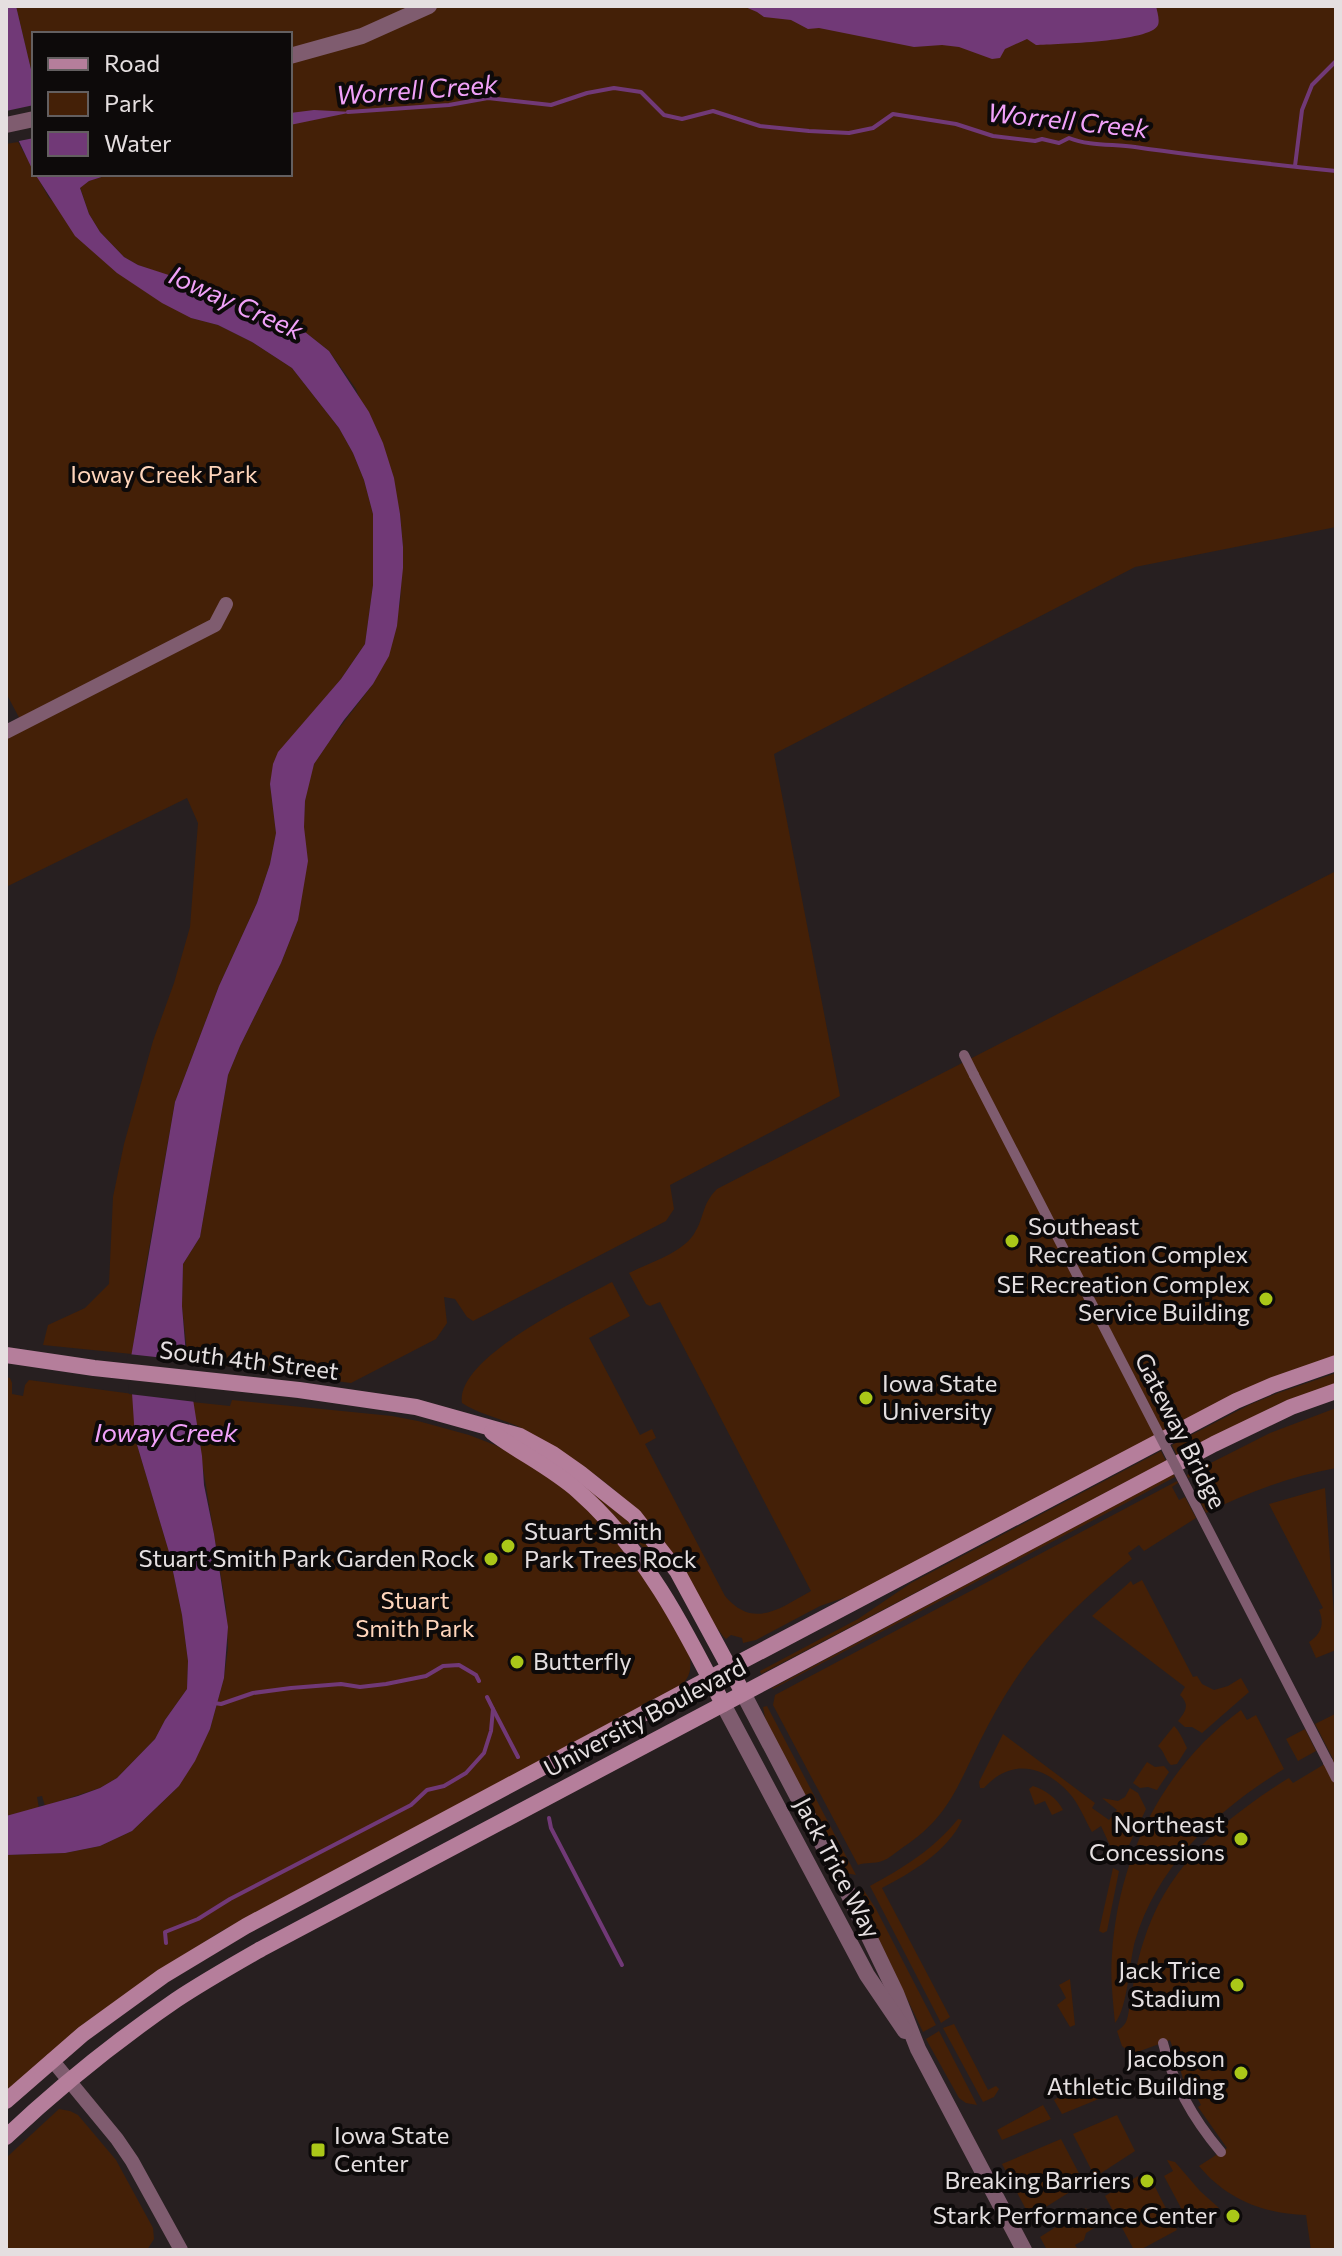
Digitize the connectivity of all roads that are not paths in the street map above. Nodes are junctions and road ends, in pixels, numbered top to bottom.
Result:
1 (429, 6) edge
2 (292, 55) edge
3 (32, 119) edge
4 (6, 125) edge
5 (226, 604) dead end
6 (6, 732) edge
7 (964, 1055) dead end
8 (6, 1355) edge
9 (1336, 1363) edge
10 (1336, 1391) edge
11 (484, 1427) junction
12 (730, 1668) junction
13 (710, 1678) junction
14 (743, 1693) junction
15 (723, 1704) junction
16 (1336, 1778) edge
17 (1163, 2043) dead end
18 (918, 2049) junction
19 (52, 2060) junction
20 (69, 2081) junction
21 (6, 2101) edge
22 (6, 2137) edge
23 (1221, 2152) dead end
24 (181, 2250) edge
25 (1024, 2250) edge

1 - 2 street
3 - 4 street
5 - 6 street
7 - 16 street, Gateway Bridge, bridge
8 - 11 main road, South 4th Street
9 - 12 main road, University Boulevard
10 - 14 main road, University Boulevard
11 - 12 main road, South 4th Street
11 - 13 main road, South 4th Street
12 - 13 main road, University Boulevard
12 - 14 main road, South 4th Street
13 - 15 main road, South 4th Street
13 - 19 main road, University Boulevard
14 - 15 main road, University Boulevard
14 - 18 street, Jack Trice Way
15 - 18 street, Jack Trice Way
15 - 20 main road, University Boulevard
17 - 23 street
18 - 25 street, Jack Trice Way
19 - 20 street
19 - 21 main road, University Boulevard
20 - 22 main road, University Boulevard
20 - 24 street

